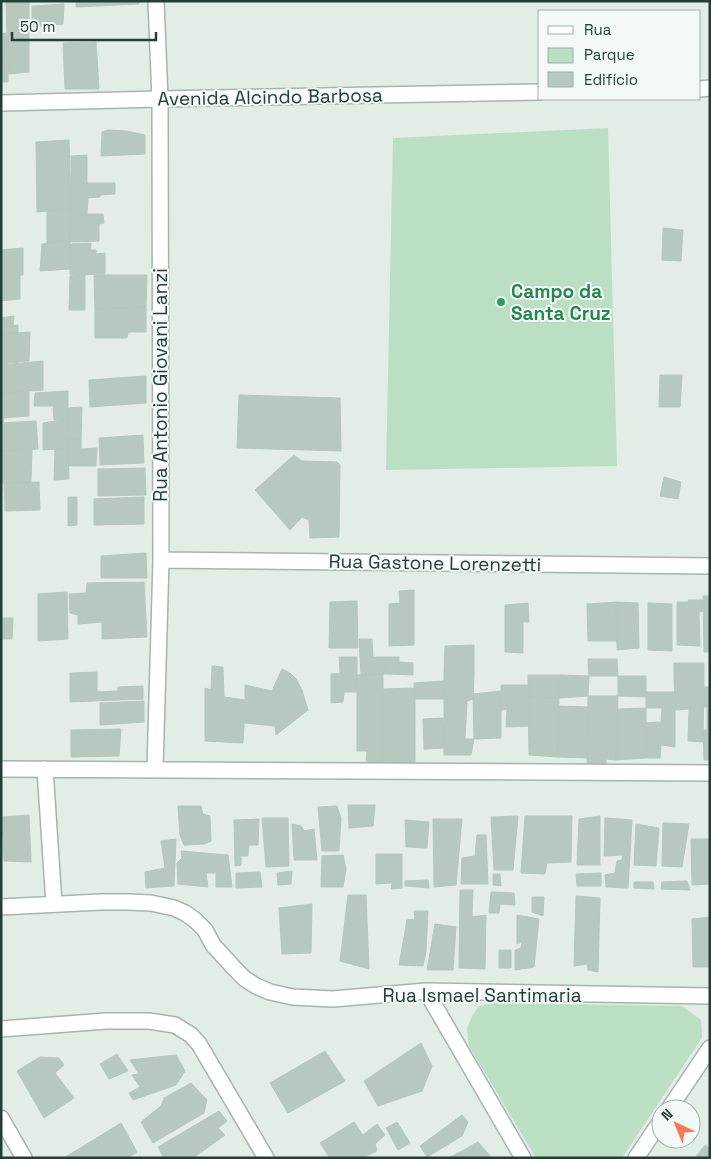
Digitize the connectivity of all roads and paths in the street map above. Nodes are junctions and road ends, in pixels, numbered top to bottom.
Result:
1 (156, 1) edge
2 (538, 92) edge
3 (160, 99) junction
4 (1, 104) edge
5 (160, 560) junction
6 (710, 566) edge
7 (1, 769) edge
8 (44, 769) junction
9 (155, 769) junction
10 (710, 773) edge
11 (54, 904) junction
12 (1, 907) edge
13 (426, 991) junction
14 (710, 996) edge
15 (1, 1029) edge
16 (710, 1048) edge
17 (676, 1099) edge
18 (1, 1118) edge
19 (651, 1136) edge
20 (24, 1158) edge
21 (266, 1158) edge
22 (523, 1158) edge
23 (636, 1158) edge

1 - 3 street, Rua Antonio Giovani Lanzi
2 - 3 street, Avenida Alcindo Barbosa
3 - 4 street, Avenida Alcindo Barbosa
3 - 5 street, Rua Antonio Giovani Lanzi
5 - 6 street, Rua Gastone Lorenzetti
5 - 9 street, Rua Antonio Giovani Lanzi
7 - 8 street
8 - 9 street
8 - 11 street
9 - 10 street
11 - 12 street
11 - 13 street, Rua Ismael Santimaria
13 - 14 street, Rua Ismael Santimaria
13 - 22 street
15 - 21 street
16 - 17 street
18 - 20 street
19 - 23 street

